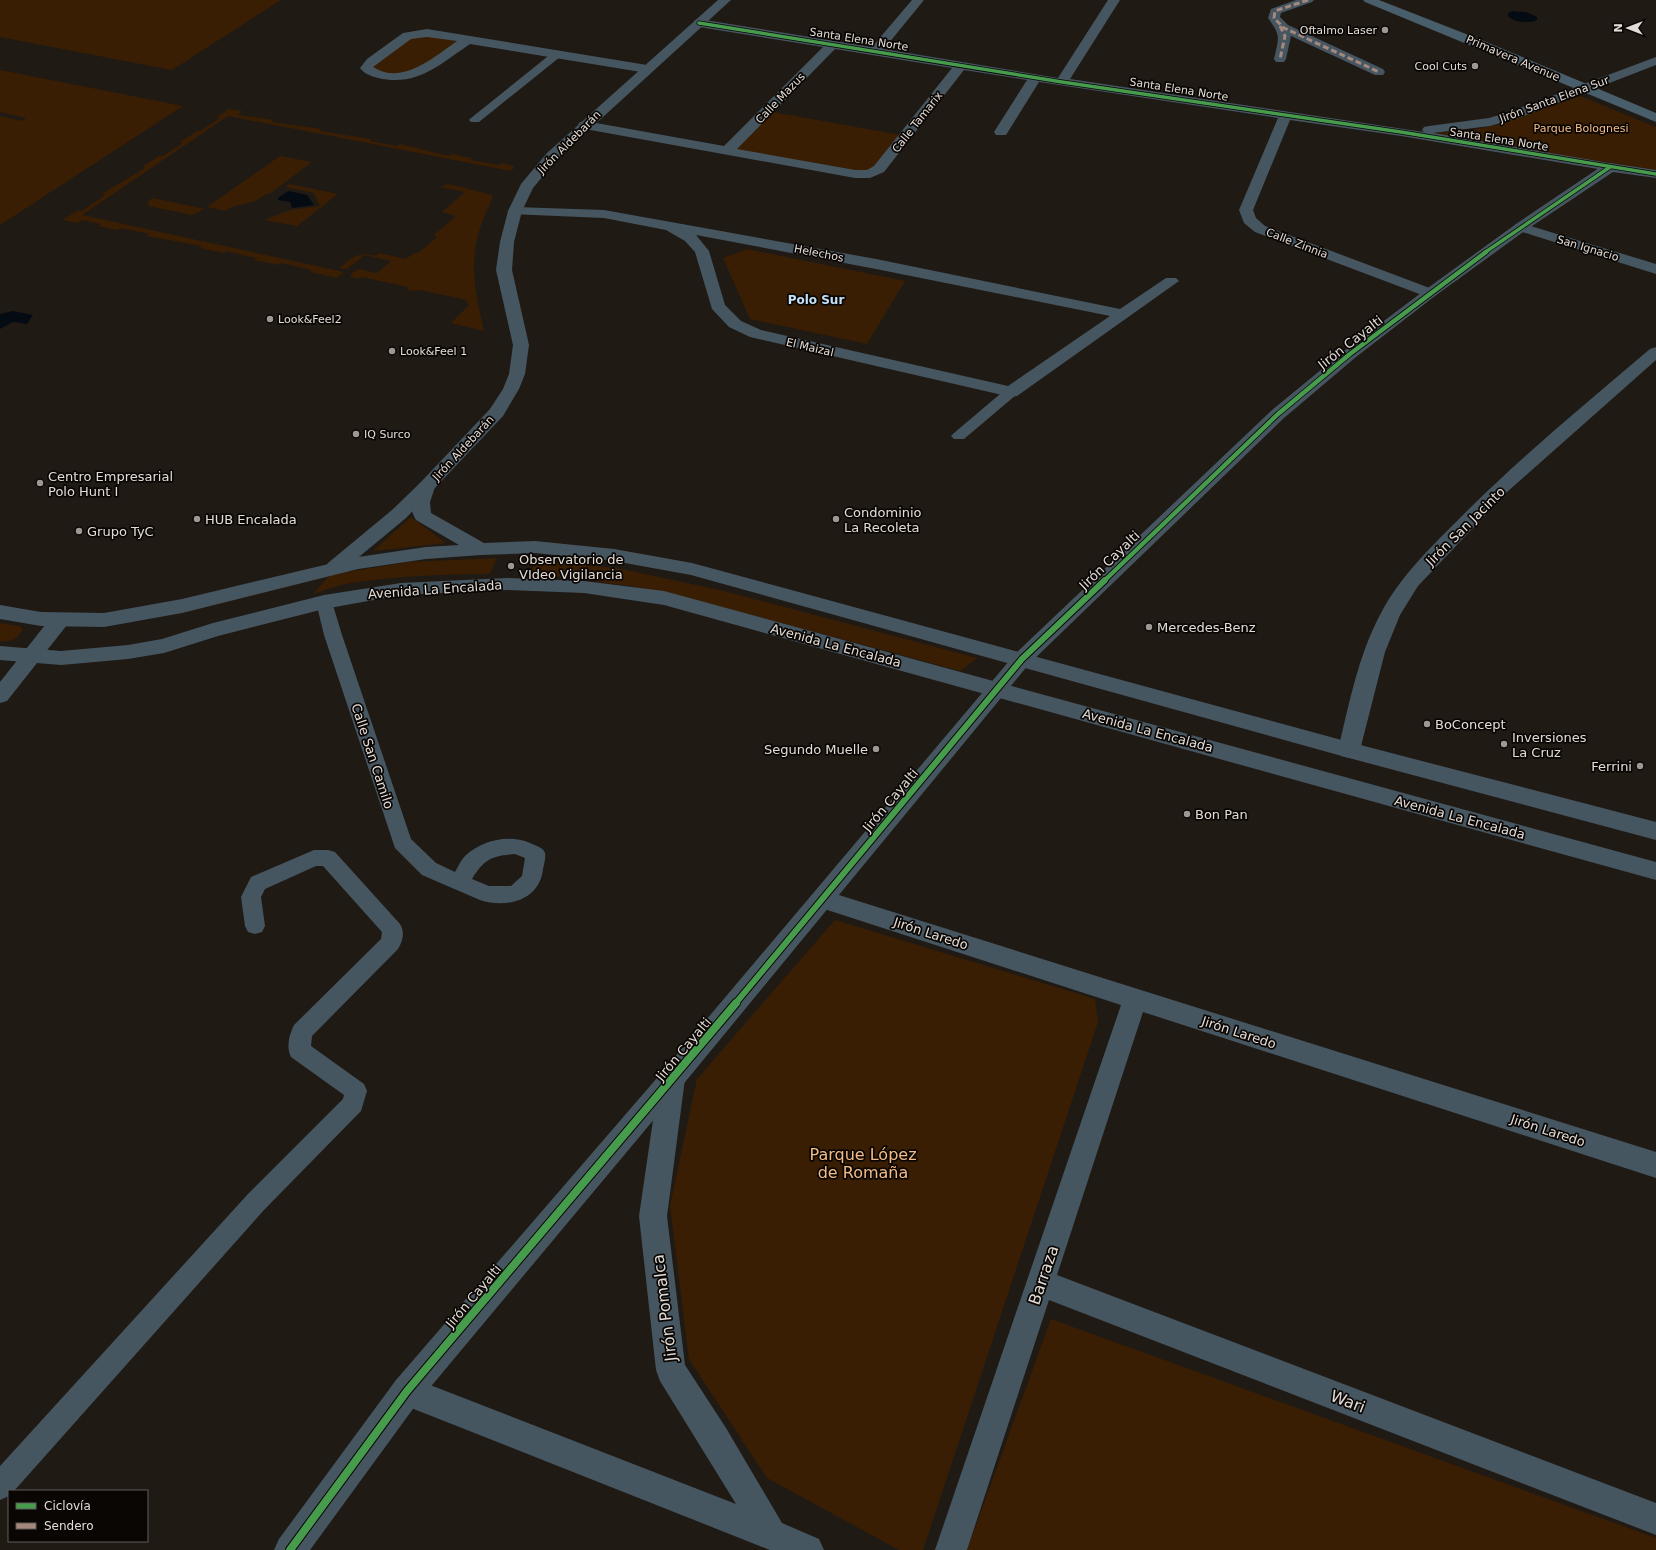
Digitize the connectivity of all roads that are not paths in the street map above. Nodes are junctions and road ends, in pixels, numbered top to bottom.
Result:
1 (725, 0) edge
2 (918, 0) edge
3 (1114, 0) edge
4 (1308, 0) edge
5 (1369, 0) edge
6 (1391, 0) edge
7 (699, 23) junction
8 (1279, 24) junction
9 (467, 40) junction
10 (832, 45) junction
11 (875, 52) junction
12 (556, 54) junction
13 (1280, 59) dead end
14 (1656, 62) edge
15 (961, 66) junction
16 (647, 69) junction
17 (1379, 72) dead end
18 (1035, 77) junction
19 (1062, 82) junction
20 (1598, 84) junction
21 (1585, 88) junction
22 (1656, 108) edge
23 (1285, 116) junction
24 (1656, 118) edge
25 (475, 120) dead end
26 (585, 125) junction
27 (1001, 132) dead end
28 (1401, 132) junction
29 (727, 151) junction
30 (1610, 167) junction
31 (1656, 174) edge
32 (515, 210) junction
33 (664, 225) junction
34 (1521, 226) junction
35 (736, 237) junction
36 (702, 251) junction
37 (1656, 269) edge
38 (1171, 281) dead end
39 (1430, 293) junction
40 (1121, 314) junction
41 (1656, 352) edge
42 (1011, 392) junction
43 (960, 436) dead end
44 (426, 487) junction
45 (481, 549) junction
46 (335, 568) junction
47 (324, 602) junction
48 (0, 612) edge
49 (60, 620) junction
50 (164, 646) junction
51 (0, 653) edge
52 (32, 657) junction
53 (1022, 659) junction
54 (998, 688) junction
55 (0, 696) edge
56 (1348, 750) junction
57 (1656, 831) edge
58 (1656, 871) edge
59 (459, 882) dead end
60 (822, 899) junction
61 (255, 926) dead end
62 (1135, 999) junction
63 (672, 1079) junction
64 (1656, 1165) edge
65 (1040, 1283) junction
66 (407, 1391) junction
67 (0, 1486) edge
68 (1656, 1519) edge
69 (771, 1534) junction
70 (290, 1550) edge
71 (808, 1550) edge
72 (951, 1550) edge

1 - 7 street, Jirón Aldebarán
2 - 11 street
3 - 19 street
4 - 8 street
5 - 21 main road, Primavera Avenue
6 - 20 main road, Primavera Avenue
7 - 10 street, Santa Elena Norte
7 - 16 street, Jirón Aldebarán
8 - 13 street
8 - 17 street
9 - 9 street
9 - 12 street
10 - 11 street, Santa Elena Norte
10 - 29 street, Calle Mazus
11 - 15 street, Santa Elena Norte
12 - 16 street
12 - 25 lane
14 - 20 street, Jirón Santa Elena Sur
15 - 18 street, Santa Elena Norte
15 - 29 street, Calle Tamarix
16 - 26 street, Jirón Aldebarán
18 - 19 street, Santa Elena Norte
18 - 27 street
19 - 23 street, Santa Elena Norte
20 - 21 street, Jirón Santa Elena Sur
20 - 22 main road, Primavera Avenue
21 - 24 main road, Primavera Avenue
21 - 28 street, Jirón Santa Elena Sur
23 - 28 street, Santa Elena Norte
23 - 39 street, Calle Zinnia
26 - 29 street
26 - 32 street, Jirón Aldebarán
28 - 30 street, Santa Elena Norte
30 - 31 street, Santa Elena Norte
30 - 34 street, Jirón Cayalti
32 - 33 street, Helechos
32 - 44 street, Jirón Aldebarán
33 - 35 street, Helechos
33 - 36 street, El Maizal
34 - 37 street, San Ignacio
34 - 39 street, Jirón Cayalti
35 - 36 street
35 - 40 street, Helechos
36 - 42 street, El Maizal
38 - 40 street
39 - 53 street, Jirón Cayalti
40 - 42 street
41 - 56 street, Jirón San Jacinto
42 - 43 lane
44 - 45 main road
44 - 46 street, Jirón Aldebarán
45 - 46 main road
45 - 53 main road
46 - 49 main road
46 - 50 main road
47 - 50 main road, Avenida La Encalada
47 - 54 main road, Avenida La Encalada
47 - 59 lane, Calle San Camilo
48 - 49 main road
49 - 52 street
50 - 52 main road, Avenida La Encalada
51 - 52 main road, Avenida La Encalada
52 - 55 street
53 - 54 street, Jirón Cayalti
53 - 56 main road
54 - 58 main road, Avenida La Encalada
54 - 60 street, Jirón Cayalti
56 - 57 main road
60 - 62 street, Jirón Laredo
60 - 63 street, Jirón Cayalti
61 - 67 lane
62 - 64 street, Jirón Laredo
62 - 65 street, Barraza
63 - 66 street, Jirón Cayalti
63 - 69 street, Jirón Pomalca
65 - 68 street, Wari
65 - 72 street, Barraza
66 - 69 street
66 - 70 street, Jirón Cayalti
69 - 71 street

